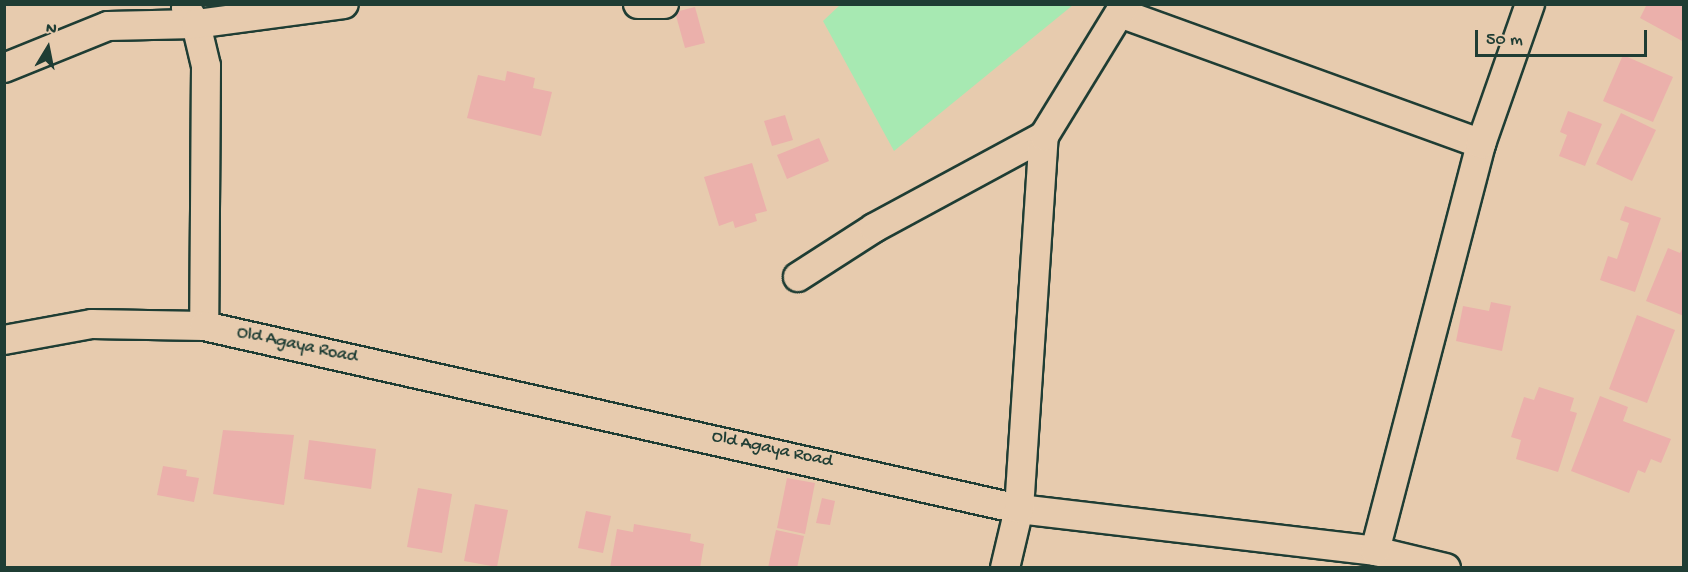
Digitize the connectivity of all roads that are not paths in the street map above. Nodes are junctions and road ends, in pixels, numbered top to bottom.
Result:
1 (344, 4) edge
2 (638, 4) edge
3 (664, 4) edge
4 (1530, 4) edge
5 (1123, 9) edge
6 (190, 14) edge
7 (113, 15) edge
8 (4, 68) edge
9 (1044, 136) junction
10 (1481, 144) junction
11 (798, 277) dead end
12 (204, 326) junction
13 (4, 340) edge
14 (1019, 509) junction
15 (1375, 551) junction
16 (1005, 567) edge
17 (1446, 567) edge

1 - 6 street
2 - 3 street
4 - 10 street
5 - 9 street
5 - 10 street
6 - 7 street
6 - 12 street
7 - 8 street
9 - 11 street
9 - 14 street
10 - 15 street
12 - 13 street, Old Agaya Road
12 - 14 street, Old Agaya Road
14 - 15 street, Old Agaya Road
14 - 16 street
15 - 17 street, Old Agaya Road

